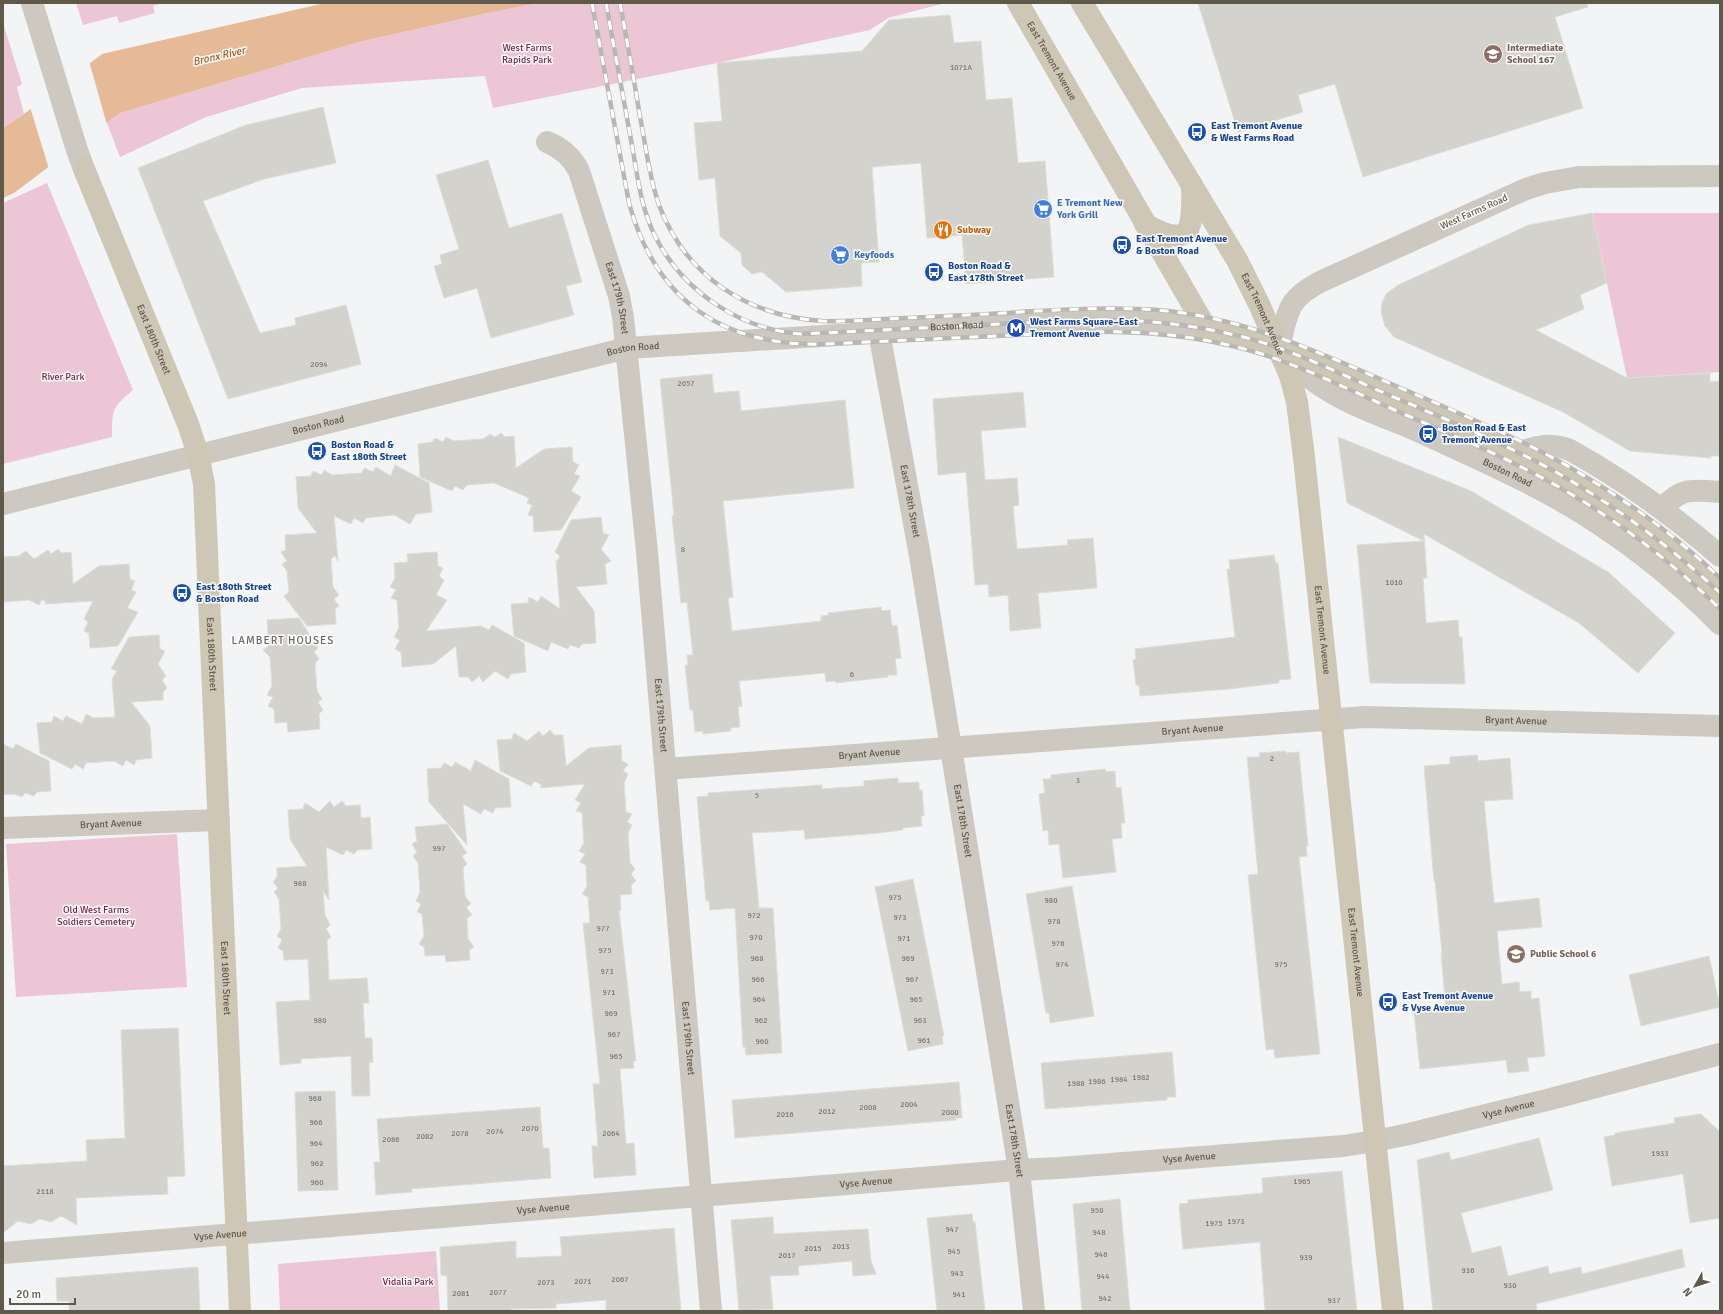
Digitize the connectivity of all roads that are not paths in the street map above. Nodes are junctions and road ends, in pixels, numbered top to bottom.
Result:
1 (32, 3) edge
2 (1018, 3) edge
3 (1082, 3) edge
4 (547, 142) dead end
5 (80, 160) joint
6 (1720, 176) edge
7 (1192, 185) junction
8 (1145, 224) junction
9 (1206, 328) junction
10 (879, 332) junction
11 (627, 348) junction
12 (1278, 348) junction
13 (1519, 453) junction
14 (198, 454) junction
15 (1720, 492) edge
16 (3, 504) edge
17 (1662, 509) junction
18 (1720, 556) edge
19 (1720, 593) edge
20 (1720, 624) edge
21 (1331, 719) junction
22 (1720, 726) edge
23 (951, 747) junction
24 (666, 769) junction
25 (219, 820) junction
26 (3, 828) edge
27 (1720, 1054) edge
28 (1375, 1141) junction
29 (1019, 1170) junction
30 (702, 1196) junction
31 (237, 1234) junction
32 (3, 1253) edge
33 (240, 1311) edge
34 (711, 1311) edge
35 (1034, 1311) edge
36 (1393, 1311) edge

1 - 5 street, East 180th Street
2 - 8 main road, East Tremont Avenue
3 - 7 main road, East Tremont Avenue
4 - 11 street, East 179th Street
5 - 14 main road, East 180th Street
6 - 12 street, West Farms Road
7 - 8 main road
7 - 12 main road, East Tremont Avenue
8 - 9 main road, East Tremont Avenue
9 - 10 street, Boston Road
9 - 12 main road, Boston Road
10 - 11 street, Boston Road
10 - 23 street, East 178th Street
11 - 14 street, Boston Road
11 - 24 street, East 179th Street
12 - 13 main road, Boston Road
12 - 20 street, Boston Road
12 - 21 main road, East Tremont Avenue
13 - 17 street
13 - 19 main road, Boston Road
14 - 16 street, Boston Road
14 - 25 main road, East 180th Street
15 - 17 street
17 - 18 street
21 - 22 street, Bryant Avenue
21 - 23 street, Bryant Avenue
21 - 28 main road, East Tremont Avenue
23 - 24 street, Bryant Avenue
23 - 29 street, East 178th Street
24 - 30 street, East 179th Street
25 - 26 street, Bryant Avenue
25 - 31 main road, East 180th Street
27 - 28 street, Vyse Avenue
28 - 29 street, Vyse Avenue
28 - 36 main road, East Tremont Avenue
29 - 30 street, Vyse Avenue
29 - 35 street, East 178th Street
30 - 31 street, Vyse Avenue
30 - 34 street, East 179th Street
31 - 32 street, Vyse Avenue
31 - 33 main road, East 180th Street

